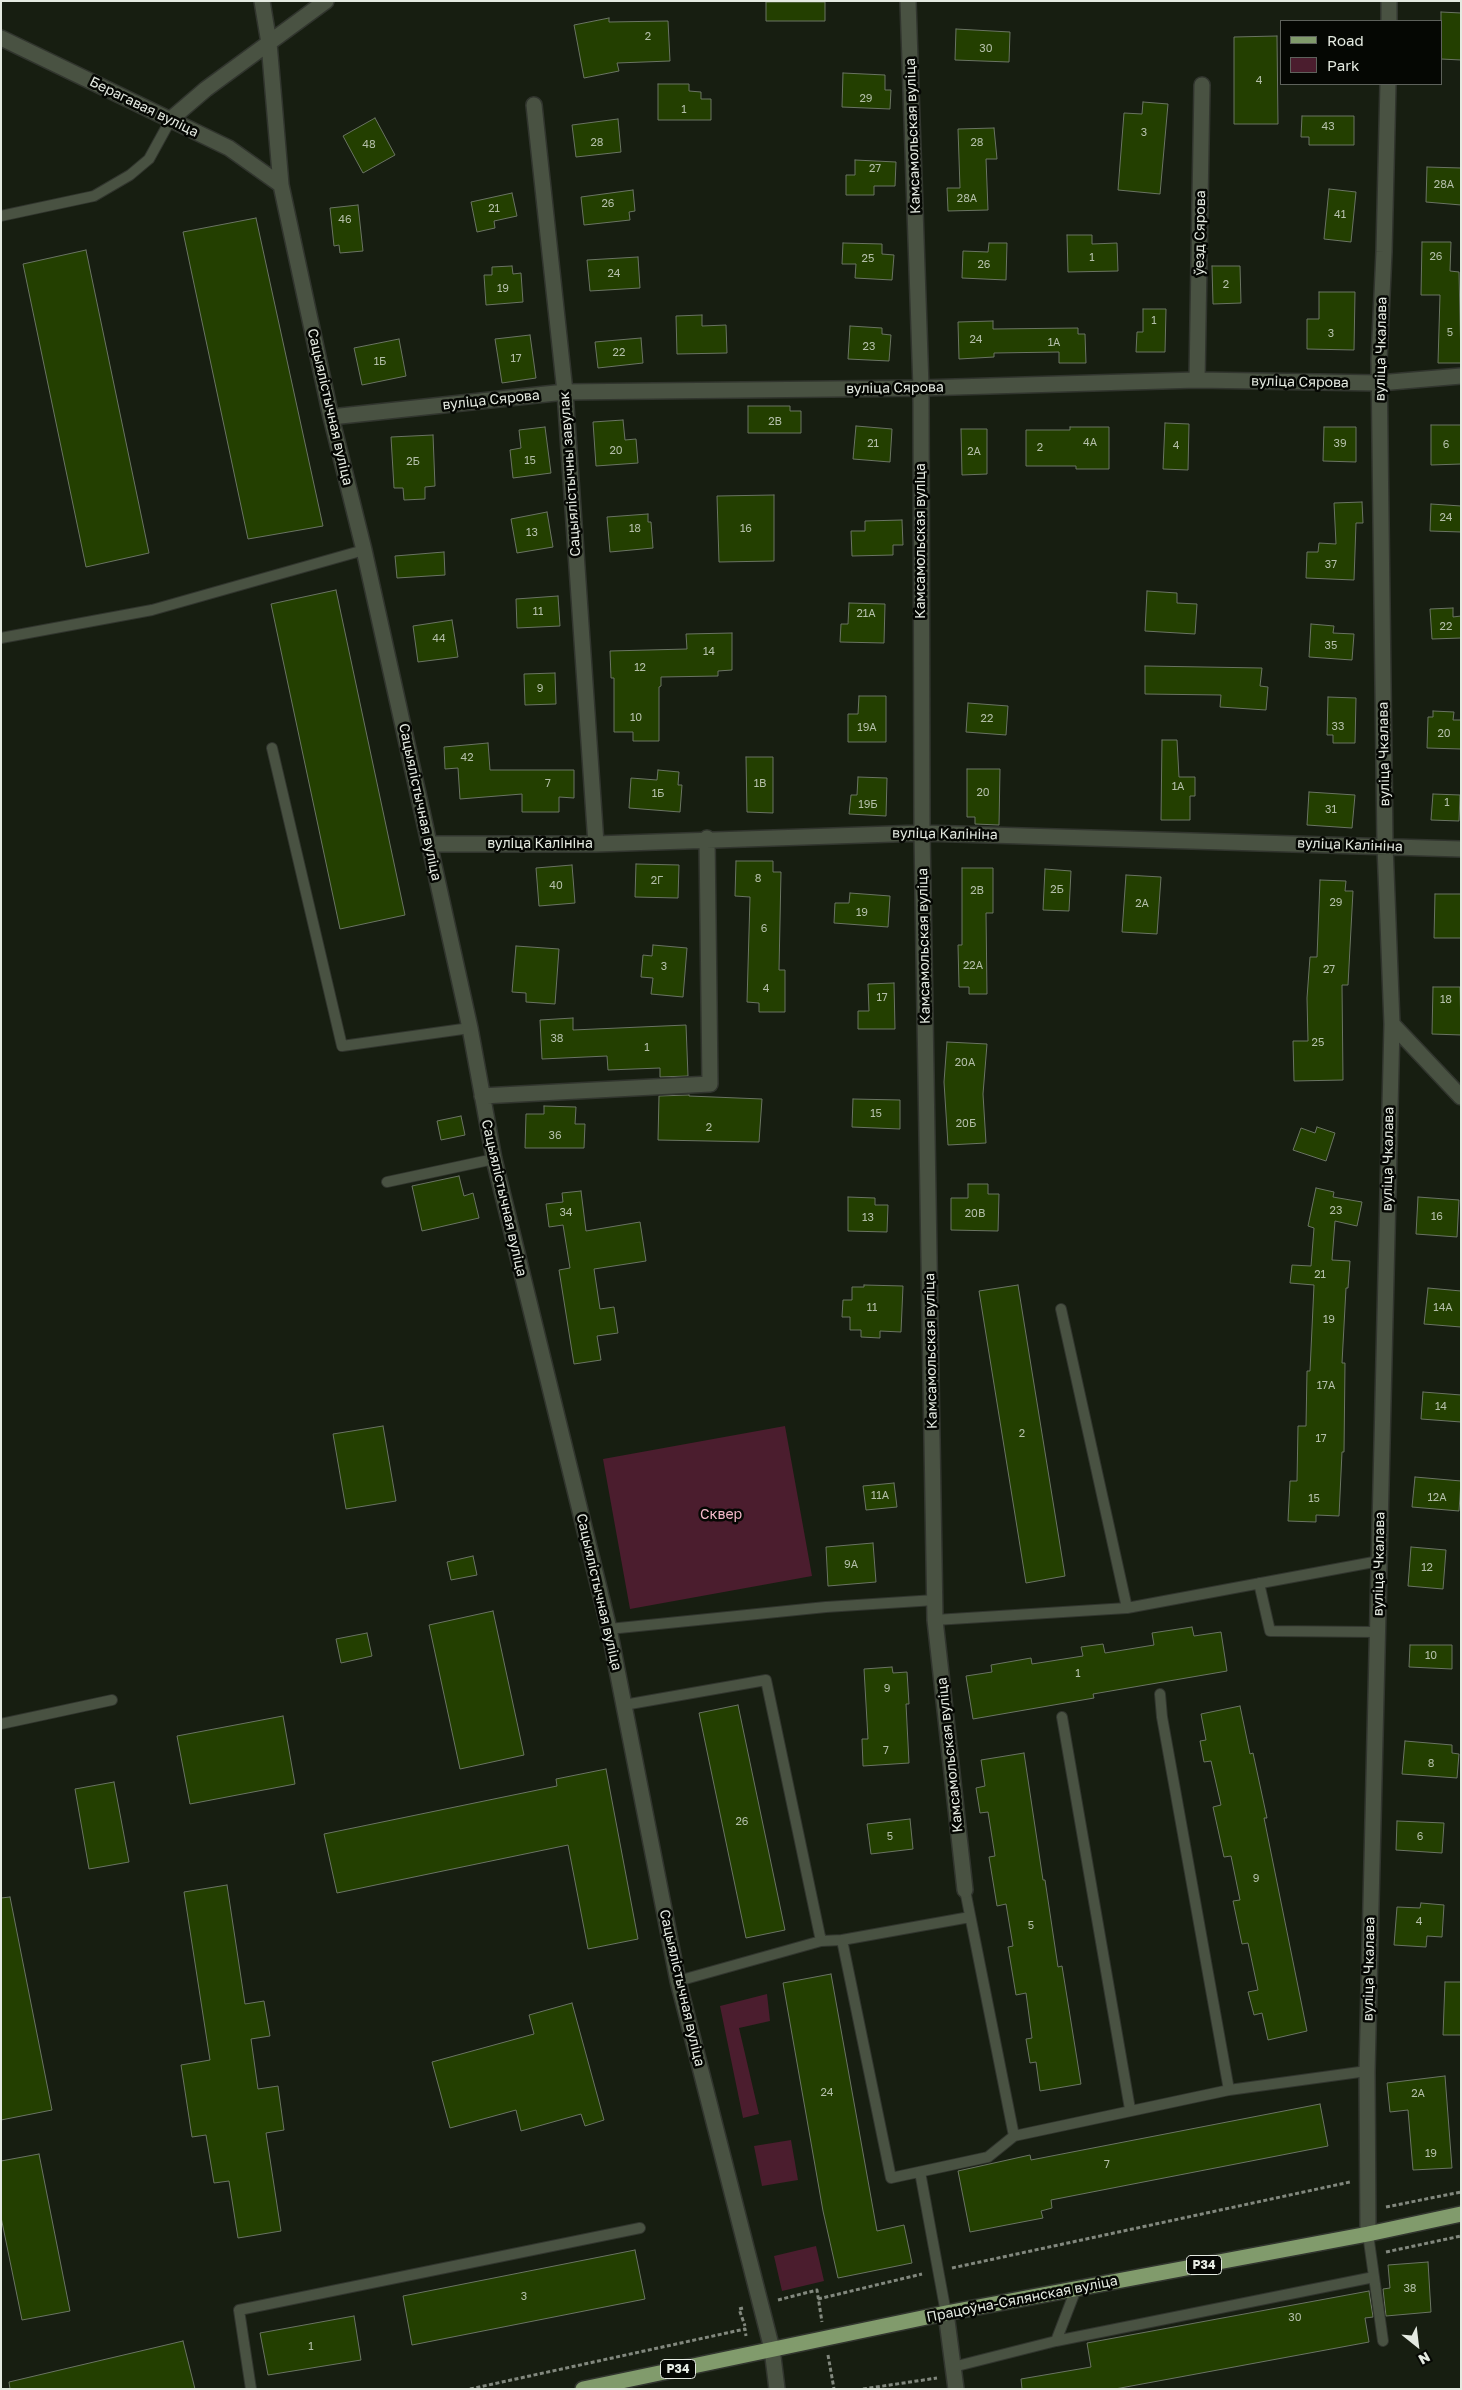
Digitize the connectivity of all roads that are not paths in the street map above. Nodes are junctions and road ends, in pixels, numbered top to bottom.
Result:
1 (262, 1) edge
2 (326, 1) edge
3 (908, 1) edge
4 (1389, 1) edge
5 (1389, 20) edge
6 (1, 38) edge
7 (270, 43) junction
8 (1202, 85) dead end
9 (1388, 85) edge
10 (534, 105) dead end
11 (171, 119) junction
12 (282, 185) junction
13 (1, 216) edge
14 (1461, 376) edge
15 (1197, 380) junction
16 (1380, 383) junction
17 (921, 388) junction
18 (565, 392) junction
19 (331, 417) junction
20 (364, 550) junction
21 (1, 638) edge
22 (272, 748) dead end
23 (922, 832) junction
24 (707, 838) junction
25 (429, 844) junction
26 (596, 844) junction
27 (1385, 846) junction
28 (1461, 849) edge
29 (1392, 1024) junction
30 (470, 1028) junction
31 (482, 1096) junction
32 (1461, 1098) edge
33 (494, 1159) junction
34 (388, 1182) dead end
35 (1061, 1309) dead end
36 (1379, 1560) junction
37 (1258, 1583) junction
38 (935, 1600) junction
39 (1126, 1608) junction
40 (935, 1620) junction
41 (609, 1630) junction
42 (1377, 1632) junction
43 (1160, 1694) dead end
44 (112, 1700) dead end
45 (624, 1705) junction
46 (1062, 1717) dead end
47 (1, 1724) edge
48 (965, 1890) joint
49 (970, 1917) junction
50 (842, 1940) junction
51 (821, 1941) junction
52 (678, 1981) junction
53 (1367, 2071) junction
54 (1229, 2090) junction
55 (1130, 2110) junction
56 (1014, 2136) junction
57 (920, 2172) junction
58 (1461, 2214) edge
59 (640, 2228) dead end
60 (1368, 2234) junction
61 (1374, 2277) junction
62 (1076, 2289) junction
63 (946, 2313) junction
64 (1056, 2341) junction
65 (1383, 2341) dead end
66 (772, 2349) junction
67 (954, 2377) edge
68 (251, 2389) edge
69 (583, 2389) edge
70 (777, 2389) edge

1 - 7 street, Сацыялістычная вуліца
2 - 7 street
3 - 17 street, Камсамольская вуліца
4 - 5 street
6 - 11 street, Берагавая вуліца
7 - 11 street
7 - 12 street, Сацыялістычная вуліца
8 - 15 street, ўезд Сярова
9 - 16 street, вуліца Чкалава
10 - 18 street, Сацыялістычны завулак
11 - 12 street, Берагавая вуліца
11 - 13 lane
12 - 19 street, Сацыялістычная вуліца
14 - 16 street, вуліца Сярова
15 - 16 street, вуліца Сярова
15 - 17 street, вуліца Сярова
16 - 27 street, вуліца Чкалава
17 - 18 street, вуліца Сярова
17 - 23 street, Камсамольская вуліца
18 - 19 street, вуліца Сярова
18 - 26 street, Сацыялістычны завулак
19 - 20 street, Сацыялістычная вуліца
20 - 21 lane
20 - 25 street, Сацыялістычная вуліца
22 - 30 lane
23 - 24 street, вуліца Калініна
23 - 27 street, вуліца Калініна
23 - 38 street, Камсамольская вуліца
24 - 26 street, вуліца Калініна
24 - 31 street
25 - 26 street, вуліца Калініна
25 - 30 street, Сацыялістычная вуліца
27 - 28 street, вуліца Калініна
27 - 29 street, вуліца Чкалава
29 - 32 street
29 - 36 street, вуліца Чкалава
30 - 31 street, Сацыялістычная вуліца
31 - 33 street, Сацыялістычная вуліца
33 - 34 lane
33 - 41 street, Сацыялістычная вуліца
35 - 39 lane
36 - 37 lane
36 - 42 street, вуліца Чкалава
37 - 39 lane
37 - 42 lane
38 - 40 street, Камсамольская вуліца
38 - 41 lane
39 - 40 lane
40 - 48 street, Камсамольская вуліца
41 - 45 street, Сацыялістычная вуліца
42 - 53 street, вуліца Чкалава
43 - 54 lane
44 - 47 lane
45 - 51 lane
45 - 52 street, Сацыялістычная вуліца
46 - 55 lane
48 - 49 lane
49 - 50 lane
49 - 56 lane
50 - 51 lane
50 - 57 lane
51 - 52 lane
52 - 66 street, Сацыялістычная вуліца
53 - 54 lane
53 - 60 street, вуліца Чкалава
54 - 55 lane
55 - 56 lane
56 - 57 lane
57 - 63 lane
58 - 60 main road, Працоўна-Сялянская вуліца / Р34
59 - 68 lane
60 - 61 lane
60 - 62 main road, Працоўна-Сялянская вуліца / Р34
61 - 64 lane
61 - 65 lane
62 - 63 main road, Працоўна-Сялянская вуліца / Р34
62 - 64 lane
63 - 66 main road, Працоўна-Сялянская вуліца / Р34
63 - 67 street
64 - 67 lane
66 - 69 main road, Працоўна-Сялянская вуліца / Р34
66 - 70 street, Сацыялістычная вуліца

